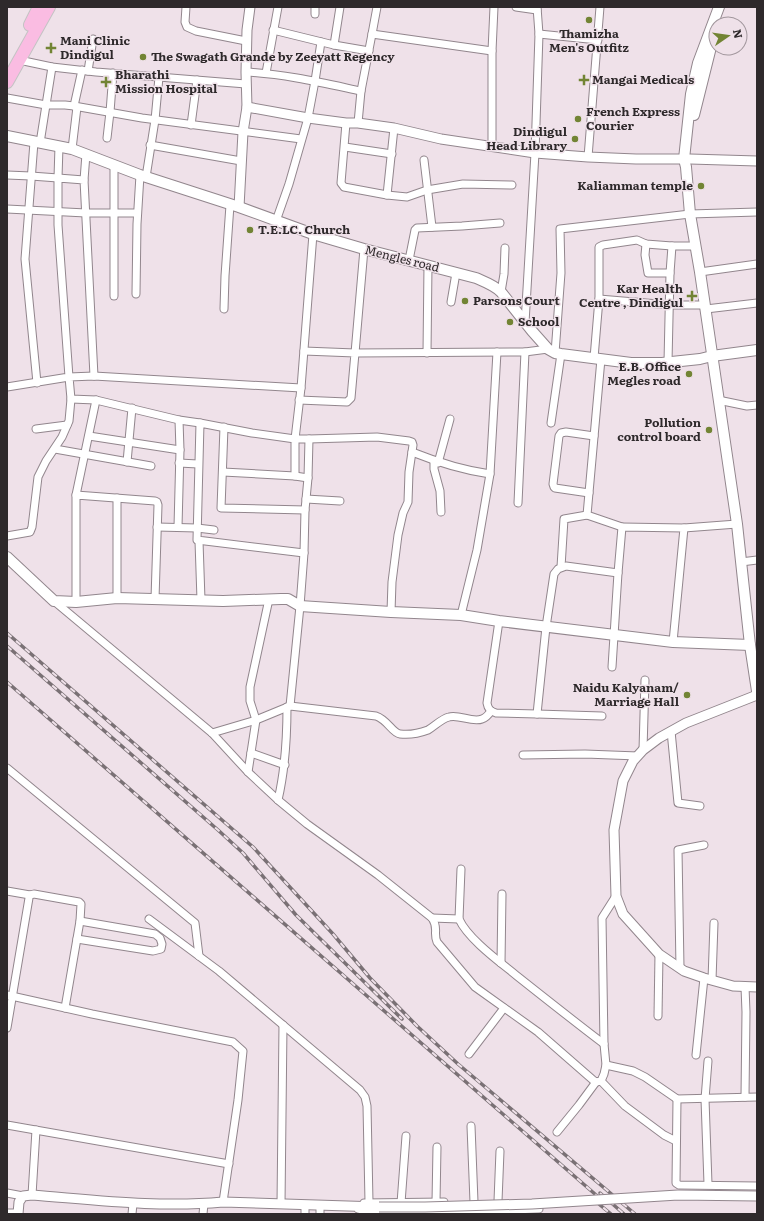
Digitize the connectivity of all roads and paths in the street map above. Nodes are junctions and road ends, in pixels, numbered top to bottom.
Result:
1 (39, 7) edge
2 (49, 7) edge
3 (186, 7) edge
4 (250, 7) edge
5 (278, 7) edge
6 (340, 7) edge
7 (377, 7) edge
8 (494, 7) edge
9 (516, 7) edge
10 (600, 7) edge
11 (726, 7) edge
12 (538, 9) edge
13 (721, 16) edge
14 (273, 30) junction
15 (372, 34) junction
16 (539, 34) junction
17 (93, 39) dead end
18 (598, 40) junction
19 (708, 41) edge
20 (246, 42) junction
21 (321, 42) junction
22 (334, 45) junction
23 (369, 50) junction
24 (492, 51) junction
25 (708, 56) edge
26 (20, 60) junction
27 (52, 67) junction
28 (7, 68) edge
29 (85, 70) junction
30 (246, 72) junction
31 (112, 73) junction
32 (266, 73) junction
33 (159, 77) junction
34 (197, 80) junction
35 (315, 81) junction
36 (7, 82) edge
37 (246, 84) junction
38 (361, 91) junction
39 (7, 98) edge
40 (46, 105) junction
41 (76, 106) junction
42 (247, 107) junction
43 (110, 112) junction
44 (308, 118) junction
45 (155, 120) junction
46 (358, 122) junction
47 (346, 123) junction
48 (191, 125) junction
49 (394, 128) junction
50 (243, 132) junction
51 (7, 136) edge
52 (107, 138) dead end
53 (301, 139) junction
54 (37, 142) junction
55 (150, 144) junction
56 (59, 146) junction
57 (345, 146) junction
58 (492, 147) junction
59 (72, 149) junction
60 (535, 153) junction
61 (86, 154) junction
62 (392, 154) junction
63 (588, 157) junction
64 (241, 160) junction
65 (424, 160) dead end
66 (757, 161) edge
67 (687, 162) junction
68 (114, 166) junction
69 (7, 175) edge
70 (31, 176) junction
71 (143, 176) junction
72 (58, 178) junction
73 (84, 180) junction
74 (512, 185) dead end
75 (427, 190) junction
76 (387, 195) junction
77 (234, 206) junction
78 (7, 210) edge
79 (29, 210) junction
80 (58, 212) junction
81 (757, 212) edge
82 (86, 213) junction
83 (137, 213) junction
84 (114, 214) junction
85 (690, 214) junction
86 (276, 220) junction
87 (500, 223) dead end
88 (432, 227) junction
89 (314, 234) junction
90 (646, 244) junction
91 (672, 246) junction
92 (696, 246) junction
93 (506, 248) dead end
94 (364, 249) junction
95 (409, 260) junction
96 (757, 264) edge
97 (428, 265) junction
98 (700, 272) junction
99 (456, 273) junction
100 (670, 274) junction
101 (501, 292) junction
102 (136, 294) dead end
103 (114, 296) dead end
104 (599, 299) junction
105 (451, 302) dead end
106 (757, 303) edge
107 (670, 305) junction
108 (705, 307) junction
109 (224, 309) dead end
110 (525, 323) junction
111 (757, 350) edge
112 (304, 352) junction
113 (497, 352) junction
114 (525, 352) junction
115 (555, 352) junction
116 (355, 353) junction
117 (427, 353) junction
118 (712, 356) junction
119 (597, 358) junction
120 (668, 362) junction
121 (94, 376) junction
122 (70, 377) junction
123 (37, 383) junction
124 (7, 387) edge
125 (301, 388) junction
126 (71, 399) junction
127 (96, 400) junction
128 (299, 400) junction
129 (718, 400) junction
130 (757, 405) edge
131 (132, 408) junction
132 (450, 419) dead end
133 (179, 420) junction
134 (200, 423) junction
135 (551, 423) dead end
136 (67, 425) junction
137 (224, 428) junction
138 (36, 429) dead end
139 (89, 436) junction
140 (594, 436) junction
141 (295, 439) junction
142 (309, 439) junction
143 (129, 442) junction
144 (55, 448) junction
145 (180, 450) junction
146 (412, 452) junction
147 (85, 455) junction
148 (127, 462) junction
149 (436, 462) junction
150 (179, 463) junction
151 (198, 464) junction
152 (151, 466) dead end
153 (223, 472) junction
154 (490, 474) junction
155 (295, 476) junction
156 (308, 478) junction
157 (589, 492) junction
158 (76, 496) junction
159 (117, 498) junction
160 (306, 499) junction
161 (340, 501) dead end
162 (518, 503) dead end
163 (305, 510) junction
164 (441, 512) dead end
165 (587, 516) junction
166 (737, 524) junction
167 (157, 527) junction
168 (178, 527) junction
169 (622, 527) junction
170 (197, 528) junction
171 (684, 528) junction
172 (214, 530) dead end
173 (7, 536) edge
174 (199, 541) junction
175 (304, 553) junction
176 (7, 557) edge
177 (757, 560) edge
178 (741, 562) junction
179 (561, 568) junction
180 (618, 573) junction
181 (117, 598) junction
182 (155, 599) junction
183 (269, 599) junction
184 (201, 600) junction
185 (54, 601) junction
186 (76, 602) junction
187 (300, 606) junction
188 (391, 612) junction
189 (461, 616) junction
190 (499, 621) junction
191 (546, 626) junction
192 (613, 635) junction
193 (673, 642) junction
194 (750, 645) junction
195 (612, 667) dead end
196 (645, 680) dead end
197 (757, 691) edge
198 (757, 695) edge
199 (288, 706) junction
200 (491, 712) junction
201 (537, 714) junction
202 (602, 716) dead end
203 (256, 720) junction
204 (671, 731) junction
205 (212, 734) junction
206 (251, 753) junction
207 (641, 753) junction
208 (523, 755) dead end
209 (284, 765) junction
210 (7, 768) edge
211 (248, 772) junction
212 (278, 800) junction
213 (700, 806) dead end
214 (704, 845) dead end
215 (461, 869) dead end
216 (7, 891) edge
217 (502, 894) dead end
218 (30, 895) junction
219 (616, 896) junction
220 (432, 918) junction
221 (148, 919) dead end
222 (459, 919) junction
223 (80, 921) junction
224 (714, 923) dead end
225 (77, 939) junction
226 (659, 954) junction
227 (199, 956) junction
228 (501, 963) junction
229 (680, 968) junction
230 (708, 979) junction
231 (745, 987) junction
232 (757, 987) edge
233 (10, 996) edge
234 (65, 1008) junction
235 (504, 1008) junction
236 (658, 1016) dead end
237 (283, 1025) junction
238 (7, 1028) edge
239 (604, 1044) junction
240 (469, 1054) dead end
241 (696, 1055) dead end
242 (708, 1061) dead end
243 (606, 1065) junction
244 (598, 1081) junction
245 (745, 1097) junction
246 (676, 1098) junction
247 (757, 1098) edge
248 (705, 1099) junction
249 (7, 1125) edge
250 (471, 1126) dead end
251 (36, 1130) junction
252 (557, 1132) dead end
253 (406, 1136) dead end
254 (676, 1141) junction
255 (437, 1147) dead end
256 (500, 1151) dead end
257 (229, 1164) junction
258 (708, 1184) junction
259 (757, 1186) edge
260 (7, 1193) edge
261 (28, 1196) junction
262 (757, 1196) edge
263 (569, 1199) dead end
264 (498, 1201) junction
265 (511, 1201) junction
266 (223, 1202) junction
267 (369, 1202) junction
268 (434, 1202) junction
269 (457, 1202) junction
270 (474, 1202) junction
271 (401, 1203) junction
272 (133, 1204) junction
273 (204, 1204) junction
274 (281, 1204) junction
275 (344, 1206) junction
276 (539, 1208) edge
277 (305, 1209) edge
278 (320, 1210) edge
279 (374, 1211) edge
280 (511, 1212) edge
281 (7, 1213) edge
282 (432, 1213) edge
283 (457, 1213) edge
284 (18, 1214) edge
285 (132, 1214) edge
286 (203, 1214) edge

1 - 28 highway
2 - 26 highway
3 - 20 street
4 - 20 street
5 - 14 street
6 - 22 street
7 - 15 street
8 - 24 street
9 - 12 street
10 - 18 street
11 - 13 main road
12 - 16 street
14 - 21 street
14 - 32 street
15 - 23 street
15 - 24 street
16 - 18 street
16 - 60 street
17 - 29 street
18 - 63 street
19 - 67 main road
20 - 30 street
21 - 22 street
21 - 35 street
22 - 23 street
23 - 38 street
24 - 58 street
25 - 67 main road
26 - 27 street
26 - 36 highway
27 - 29 street
27 - 40 street
29 - 31 street
29 - 41 street
30 - 32 street
30 - 37 street
31 - 33 street
31 - 43 street
32 - 35 street
33 - 34 street
33 - 45 street
34 - 37 street
34 - 48 street
35 - 38 street
35 - 44 street
37 - 42 street
38 - 46 street
39 - 40 street
40 - 41 street
40 - 54 street
41 - 43 street
41 - 59 street
42 - 44 street
42 - 50 street
43 - 45 street
43 - 52 street
44 - 47 street
44 - 53 street
45 - 48 street
45 - 55 street
46 - 47 street
46 - 49 street
47 - 57 street
48 - 50 street
49 - 58 street
49 - 62 street
50 - 53 street
50 - 64 street
51 - 54 main road, Mengles road
53 - 86 street
54 - 56 main road, Mengles road
54 - 70 street
55 - 64 street
55 - 71 street
56 - 59 main road, Mengles road
56 - 72 street
57 - 62 street
57 - 76 street
58 - 60 street
59 - 61 main road, Mengles road
60 - 63 street
60 - 110 street
61 - 68 main road, Mengles road
61 - 73 street
62 - 76 street
63 - 67 street
64 - 77 street
65 - 75 street
66 - 67 street
67 - 85 main road
68 - 71 main road, Mengles road
68 - 84 street
69 - 70 street
70 - 72 street
70 - 79 street
71 - 77 main road, Mengles road
71 - 83 street
72 - 73 street
72 - 80 street
73 - 82 street
74 - 75 street
75 - 76 street
75 - 88 street
77 - 86 main road, Mengles road
77 - 109 street
78 - 79 street
79 - 80 street
79 - 123 street
80 - 82 street
80 - 122 street
81 - 85 street
82 - 84 street
82 - 121 street
83 - 84 street
83 - 102 street
84 - 103 street
85 - 92 main road
85 - 115 street
86 - 89 main road, Mengles road
87 - 88 street
88 - 95 street
89 - 94 main road, Mengles road
89 - 112 street
90 - 91 street
90 - 100 street
90 - 104 street
91 - 92 street
91 - 100 street
92 - 98 main road
93 - 101 street
94 - 95 main road, Mengles road
94 - 116 street
95 - 97 main road, Mengles road
96 - 98 street
97 - 99 main road, Mengles road
97 - 117 street
98 - 108 main road
99 - 101 main road, Mengles road
99 - 105 street
100 - 107 street
101 - 110 main road, Mengles road
104 - 107 street
104 - 119 street
106 - 108 street
107 - 108 street
107 - 120 street
108 - 118 main road
110 - 115 main road, Mengles road
111 - 118 main road
112 - 116 street
112 - 125 street
113 - 114 street
113 - 117 street
113 - 154 street
114 - 115 street
114 - 162 street
115 - 119 main road
115 - 135 street
116 - 117 street
116 - 128 street
118 - 120 main road
118 - 129 main road
119 - 120 main road
119 - 140 street
121 - 122 street
121 - 125 street
122 - 123 street
122 - 126 street
123 - 124 street
125 - 128 street
126 - 127 street
126 - 136 street
127 - 131 street
127 - 139 street
128 - 141 street
129 - 130 street
129 - 166 main road
131 - 133 street
131 - 143 street
132 - 149 street
133 - 134 street
133 - 145 street
134 - 137 street
134 - 151 street
136 - 138 street
136 - 144 street
137 - 141 street
137 - 153 street
139 - 143 street
139 - 147 street
140 - 157 street
140 - 157 street
141 - 142 street
141 - 155 street
142 - 146 street
142 - 156 street
143 - 145 street
143 - 148 street
144 - 147 street
144 - 173 street
145 - 150 street
146 - 149 street
146 - 188 street
147 - 148 street
147 - 158 street
148 - 152 street
149 - 154 street
149 - 164 street
150 - 151 street
150 - 168 street
151 - 170 street
153 - 155 street
153 - 163 street
154 - 189 street
155 - 156 street
156 - 160 street
157 - 165 street
158 - 159 street
158 - 186 street
159 - 167 street
159 - 181 street
160 - 161 street
160 - 163 street
163 - 175 street
165 - 169 street
165 - 179 street
166 - 171 street
166 - 178 main road
167 - 168 street
167 - 182 street
168 - 170 street
169 - 171 street
169 - 180 street
170 - 172 street
170 - 174 street
171 - 193 street
174 - 175 street
174 - 184 street
175 - 187 street
176 - 185 main road
177 - 178 street
178 - 194 main road
179 - 180 street
179 - 191 street
180 - 192 street
181 - 182 main road
181 - 186 main road
182 - 184 main road
183 - 184 main road
183 - 187 main road
183 - 203 street
185 - 186 main road
185 - 205 street
187 - 188 main road
187 - 199 street
188 - 189 main road
189 - 190 main road
190 - 191 main road
190 - 200 street
191 - 192 main road
191 - 201 street
192 - 193 main road
192 - 195 street
193 - 194 main road
194 - 197 main road
196 - 207 street
198 - 204 street
199 - 200 street
199 - 203 street
199 - 209 street
200 - 201 street
201 - 202 street
203 - 205 street
203 - 206 street
204 - 207 street
204 - 213 street
205 - 211 street
206 - 209 street
206 - 211 street
207 - 208 street
207 - 219 street
209 - 212 street
210 - 227 street
211 - 212 street
212 - 220 street
214 - 229 street
215 - 222 street
216 - 218 street
217 - 228 street
218 - 223 street
218 - 233 street
219 - 226 street
219 - 239 street
220 - 222 street
220 - 235 street
221 - 227 street
222 - 228 street
223 - 225 street
223 - 225 street
224 - 230 street
225 - 234 street
226 - 229 street
226 - 236 street
227 - 237 street
228 - 239 street
229 - 230 street
230 - 231 street
230 - 241 street
231 - 232 street
231 - 245 street
233 - 234 street
233 - 238 street
234 - 257 street
235 - 240 street
235 - 244 street
237 - 267 street
237 - 274 street
239 - 243 street
242 - 248 street
243 - 244 street
243 - 246 street
244 - 252 street
244 - 254 street
245 - 247 street
245 - 248 street
246 - 248 street
246 - 254 street
248 - 258 street
249 - 251 street
250 - 270 street
251 - 257 street
251 - 261 street
253 - 271 street
254 - 258 street
255 - 268 street
256 - 264 street
257 - 266 street
258 - 259 street
260 - 261 street
261 - 272 street
261 - 284 street
262 - 279 street, bridge
263 - 276 street
264 - 265 street
264 - 270 street
265 - 276 street
265 - 280 street
266 - 273 street
266 - 274 street
267 - 271 street
267 - 275 street
268 - 269 street
268 - 271 street
268 - 282 street
269 - 270 street
269 - 283 street
272 - 273 street
272 - 285 street
273 - 286 street
274 - 277 street
275 - 278 street
275 - 279 street
276 - 280 street
277 - 278 street
279 - 282 street
280 - 283 street
281 - 284 street
282 - 283 street

